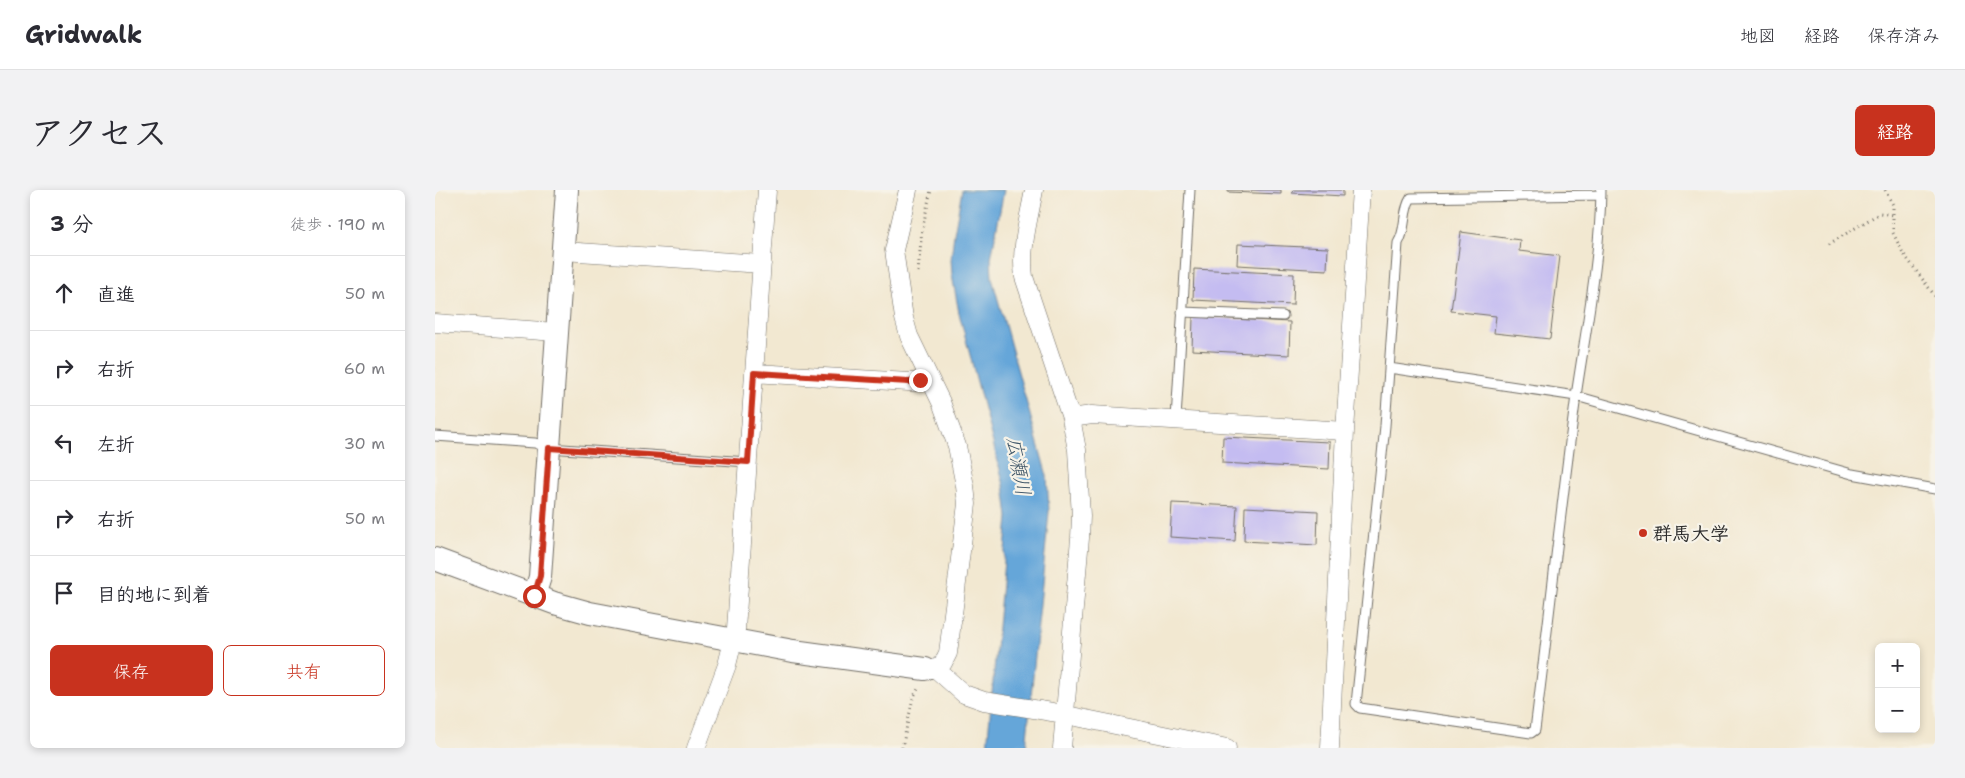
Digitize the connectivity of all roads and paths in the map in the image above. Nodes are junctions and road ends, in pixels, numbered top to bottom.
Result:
1 (567, 190) edge
2 (767, 190) edge
3 (908, 190) edge
4 (931, 190) edge
5 (1034, 190) edge
6 (1190, 190) edge
7 (1361, 190) edge
8 (1885, 190) edge
9 (1601, 193) edge
10 (1893, 215) junction
11 (1829, 244) dead end
12 (563, 251) junction
13 (762, 264) junction
14 (918, 279) dead end
15 (1935, 296) edge
16 (1182, 312) junction
17 (1283, 316) dead end
18 (435, 323) edge
19 (556, 332) junction
20 (1389, 368) junction
21 (754, 373) junction
22 (928, 376) junction
23 (1576, 396) junction
24 (1071, 418) junction
25 (1176, 419) junction
26 (1345, 431) junction
27 (435, 436) edge
28 (549, 448) junction
29 (748, 462) junction
30 (1935, 489) edge
31 (435, 559) edge
32 (534, 596) junction
33 (734, 640) junction
34 (931, 669) junction
35 (1059, 714) junction
36 (696, 748) edge
37 (902, 748) edge
38 (1062, 748) edge
39 (1227, 748) edge
40 (1330, 748) edge

1 - 12 street
2 - 13 street
3 - 22 street
4 - 14 path
5 - 24 street
6 - 16 lane
7 - 26 street
8 - 10 path
9 - 20 lane
9 - 23 lane
10 - 11 path
10 - 15 path
12 - 13 street
12 - 19 street
13 - 21 street
16 - 17 lane
16 - 25 lane
18 - 19 street
19 - 28 street
20 - 23 lane
20 - 23 lane
21 - 22 street
21 - 29 street
22 - 34 street
23 - 30 lane
24 - 25 street
24 - 35 street
25 - 26 street
26 - 40 street
27 - 28 lane
28 - 29 lane
28 - 32 street
29 - 33 street
31 - 32 street
32 - 33 street
33 - 34 street
33 - 36 street
34 - 35 street
34 - 37 path
35 - 38 street
35 - 39 street

